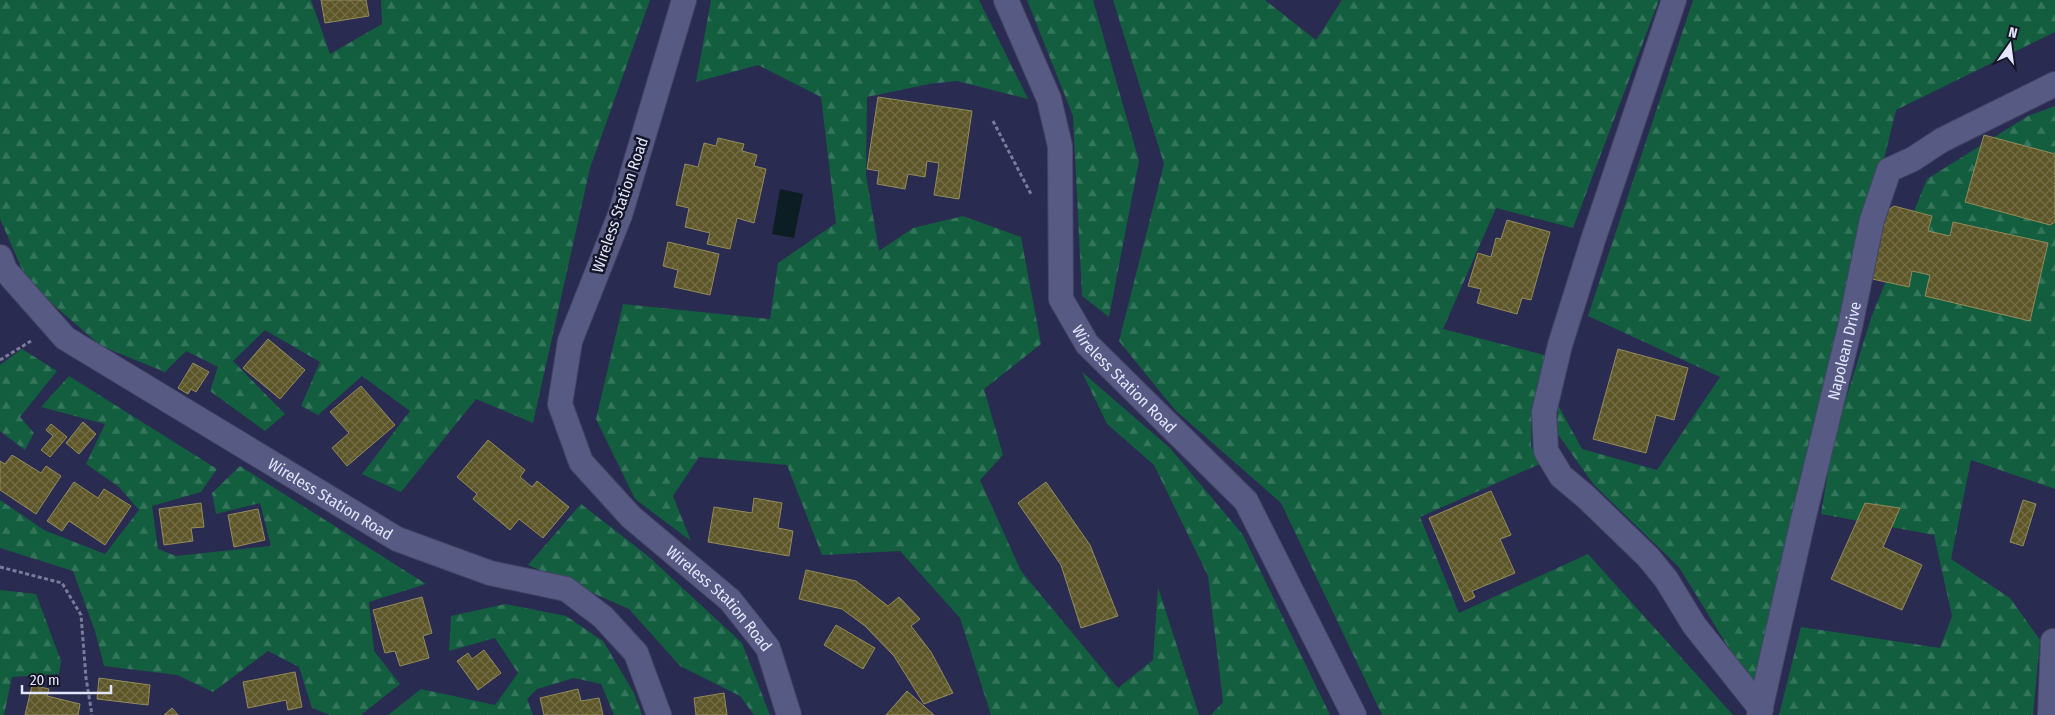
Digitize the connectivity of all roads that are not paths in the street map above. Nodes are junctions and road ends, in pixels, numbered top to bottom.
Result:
1 (684, 0) edge
2 (1006, 0) edge
3 (1674, 0) edge
4 (2055, 84) edge
5 (0, 257) edge
6 (2053, 641) dead end
7 (1760, 712) edge
8 (659, 715) edge
9 (789, 715) edge
10 (1354, 715) edge
11 (2050, 715) edge

1 - 9 street, Wireless Station Road
2 - 10 street, Wireless Station Road
3 - 7 street
4 - 7 street, Napolean Drive
5 - 8 street, Wireless Station Road
6 - 11 street

